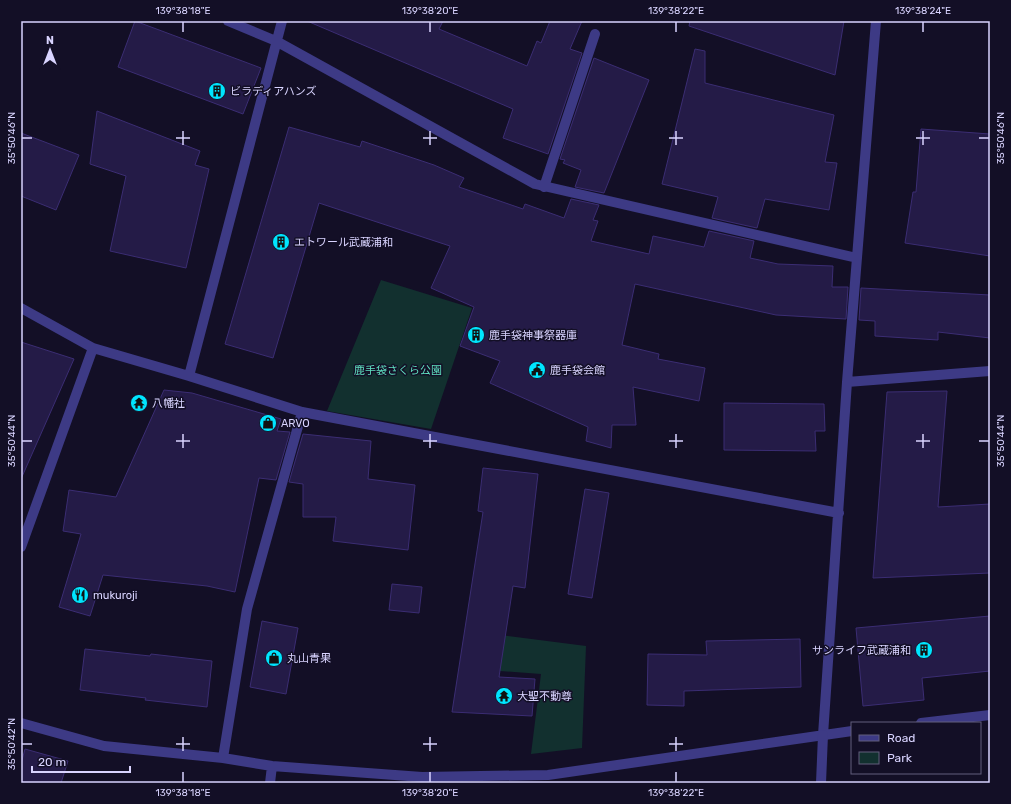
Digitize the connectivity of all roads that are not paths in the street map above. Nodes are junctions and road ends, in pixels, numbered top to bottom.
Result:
1 (228, 21) edge
2 (282, 21) edge
3 (876, 21) edge
4 (595, 34) dead end
5 (276, 41) junction
6 (544, 187) junction
7 (857, 258) junction
8 (21, 308) edge
9 (92, 348) junction
10 (990, 372) edge
11 (189, 376) junction
12 (847, 382) junction
13 (302, 412) junction
14 (839, 513) junction
15 (21, 547) edge
16 (990, 715) edge
17 (929, 722) edge
18 (21, 723) edge
19 (851, 731) edge
20 (824, 735) junction
21 (222, 758) junction
22 (272, 766) junction
23 (548, 779) edge
24 (270, 783) edge
25 (821, 783) edge

1 - 5 street
2 - 5 street
3 - 7 street
4 - 6 street
5 - 6 street
5 - 11 street
6 - 7 street
7 - 12 street
8 - 9 street
9 - 11 street
9 - 15 street
10 - 12 street
11 - 13 street
12 - 14 street
13 - 14 street
13 - 21 street
14 - 20 street
16 - 17 street
18 - 21 street
19 - 20 street
20 - 23 street
20 - 25 street
21 - 22 street
22 - 23 street
22 - 24 street

